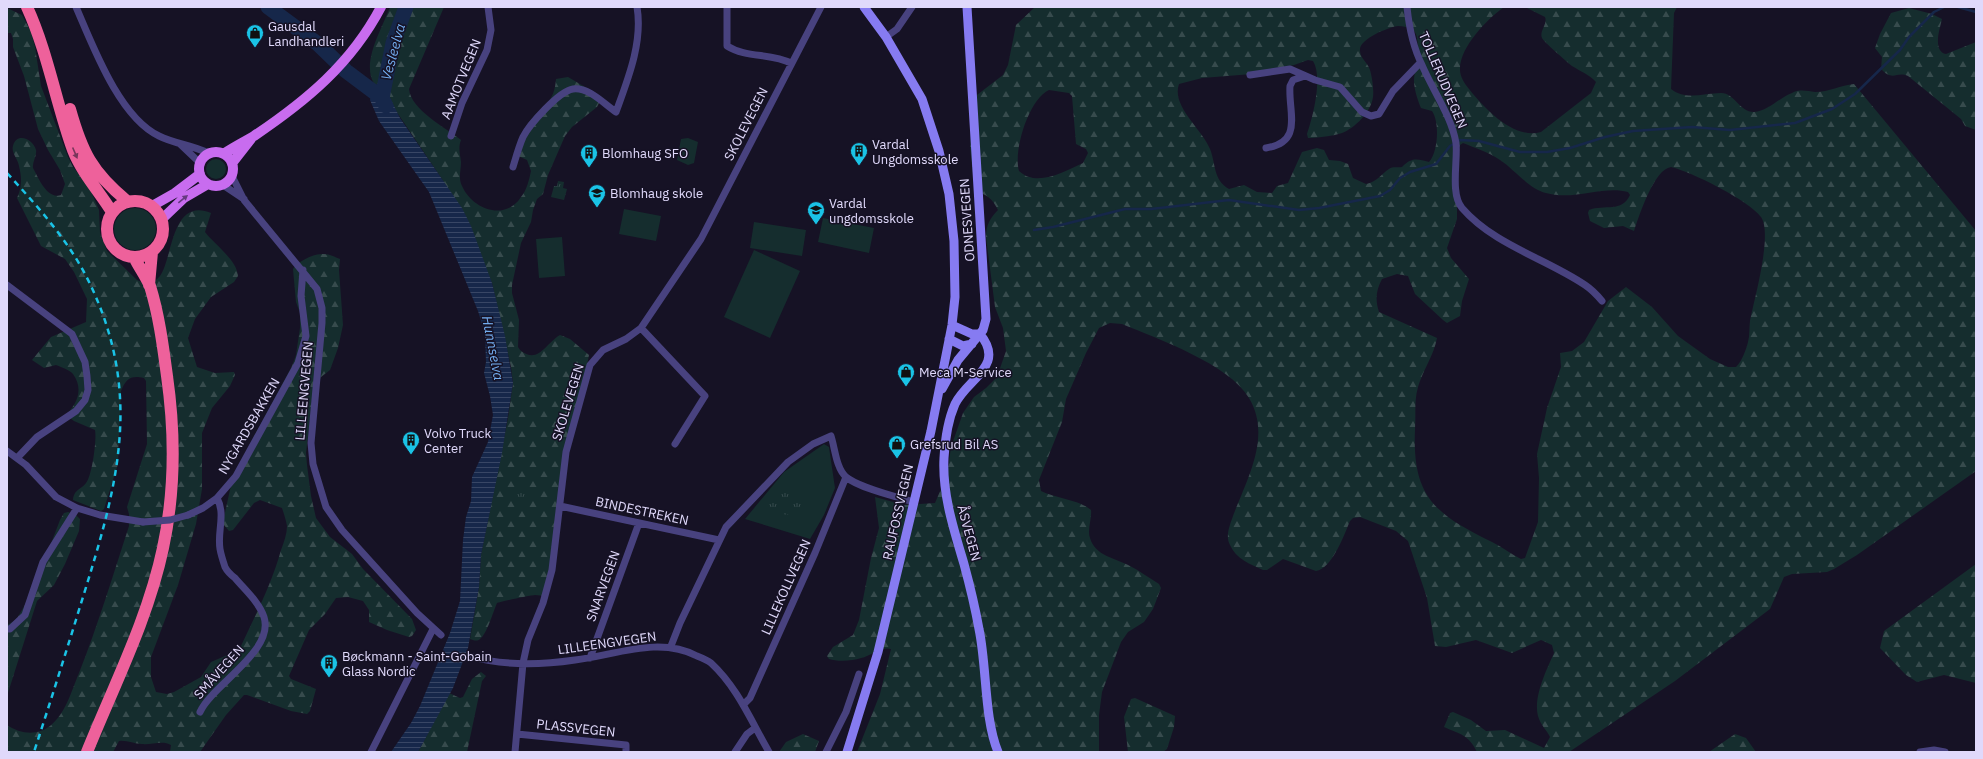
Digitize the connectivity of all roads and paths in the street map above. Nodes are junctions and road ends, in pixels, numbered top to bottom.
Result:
1 (76, 7) edge
2 (380, 7) edge
3 (488, 7) edge
4 (637, 7) edge
5 (727, 7) edge
6 (821, 7) edge
7 (864, 7) edge
8 (912, 7) edge
9 (967, 7) edge
10 (1407, 7) edge
11 (30, 8) edge
12 (886, 37) junction
13 (791, 63) junction
14 (1420, 63) junction
15 (1250, 75) dead end
16 (1305, 76) junction
17 (451, 136) dead end
18 (252, 137) junction
19 (180, 144) junction
20 (1266, 148) dead end
21 (208, 153) junction
22 (225, 153) junction
23 (233, 162) junction
24 (513, 167) dead end
25 (200, 169) junction
26 (232, 176) junction
27 (208, 184) junction
28 (223, 185) junction
29 (244, 200) junction
30 (127, 201) junction
31 (152, 206) junction
32 (112, 212) junction
33 (162, 219) junction
34 (152, 252) junction
35 (134, 257) junction
36 (303, 270) junction
37 (7, 285) edge
38 (149, 285) junction
39 (1602, 301) dead end
40 (952, 325) junction
41 (641, 328) junction
42 (980, 334) junction
43 (949, 339) junction
44 (972, 344) junction
45 (937, 399) junction
46 (675, 444) dead end
47 (7, 451) edge
48 (18, 458) junction
49 (846, 477) junction
50 (217, 498) junction
51 (914, 502) junction
52 (560, 506) junction
53 (77, 508) junction
54 (639, 523) junction
55 (719, 540) junction
56 (7, 629) edge
57 (433, 629) junction
58 (441, 635) dead end
59 (672, 646) junction
60 (469, 656) dead end
61 (590, 658) junction
62 (523, 663) junction
63 (859, 674) dead end
64 (744, 704) junction
65 (200, 712) dead end
66 (755, 728) junction
67 (517, 734) junction
68 (87, 752) edge
69 (371, 752) edge
70 (515, 752) edge
71 (626, 752) edge
72 (735, 752) edge
73 (769, 752) edge
74 (826, 752) edge
75 (847, 752) edge
76 (998, 752) edge
77 (1920, 752) edge
78 (1941, 752) edge

1 - 19 street
2 - 18 main road
3 - 17 street, AAMOTVEGEN
4 - 24 street
5 - 13 street
6 - 13 street, SKOLEVEGEN
7 - 12 main road, RAUFOSSVEGEN
8 - 12 street
9 - 42 main road, ODNESVEGEN
10 - 14 street, TOLLERUDVEGEN
11 - 30 highway
11 -> 32 highway
12 - 40 main road, RAUFOSSVEGEN
13 - 41 street, SKOLEVEGEN
14 - 16 street
14 - 39 street, TOLLERUDVEGEN
15 - 16 street
16 - 20 street
18 - 22 main road
18 - 23 main road
19 - 21 street
19 - 25 street
21 - 22 main road
21 - 25 main road
22 - 23 main road
23 - 26 main road
25 - 27 main road
25 - 31 main road
26 - 28 main road
26 - 29 street, LILLEENGVEGEN
27 - 28 main road
33 -> 27 main road
28 - 29 street, LILLEENGVEGEN
29 - 36 street, LILLEENGVEGEN
30 - 31 highway
30 - 32 highway
31 - 33 highway
32 - 35 highway
33 - 34 highway
34 - 35 highway
34 - 38 highway
35 - 38 highway
36 - 50 street, NYGARDSBAKKEN
36 - 57 street, LILLEENGVEGEN
37 - 48 street
38 - 68 highway
40 - 42 main road
40 - 43 main road, RAUFOSSVEGEN
41 - 46 street
41 - 52 street, SKOLEVEGEN
42 - 44 main road, ODNESVEGEN
42 - 76 main road, ÅSVEGEN
43 - 44 main road
43 - 45 main road, RAUFOSSVEGEN
44 - 45 main road, ODNESVEGEN
45 - 51 main road, RAUFOSSVEGEN
47 - 48 street, NYGARDSBAKKEN
48 - 53 street, NYGARDSBAKKEN
49 - 51 street
49 - 55 street
49 - 64 street, LILLEKOLLVEGEN
50 - 53 street, NYGARDSBAKKEN, bridge
50 - 65 street, SMÅVEGEN
51 - 75 main road, RAUFOSSVEGEN
52 - 54 street, BINDESTREKEN
52 - 62 street, SKOLEVEGEN
53 - 56 street
54 - 55 street, BINDESTREKEN
54 - 61 street, SNARVEGEN
55 - 59 street
57 - 58 street, LILLEENGVEGEN
57 - 69 street
59 - 61 street, LILLEENGVEGEN
59 - 64 street, LILLEENGVEGEN
60 - 62 street, LILLEENGVEGEN
61 - 62 street, LILLEENGVEGEN
62 - 67 street, SKOLEVEGEN
63 - 74 street
64 - 66 street, LILLEENGVEGEN
66 - 72 street
66 - 73 street, LILLEENGVEGEN
67 - 70 street, SKOLEVEGEN
67 - 71 street, PLASSVEGEN
77 - 78 street

